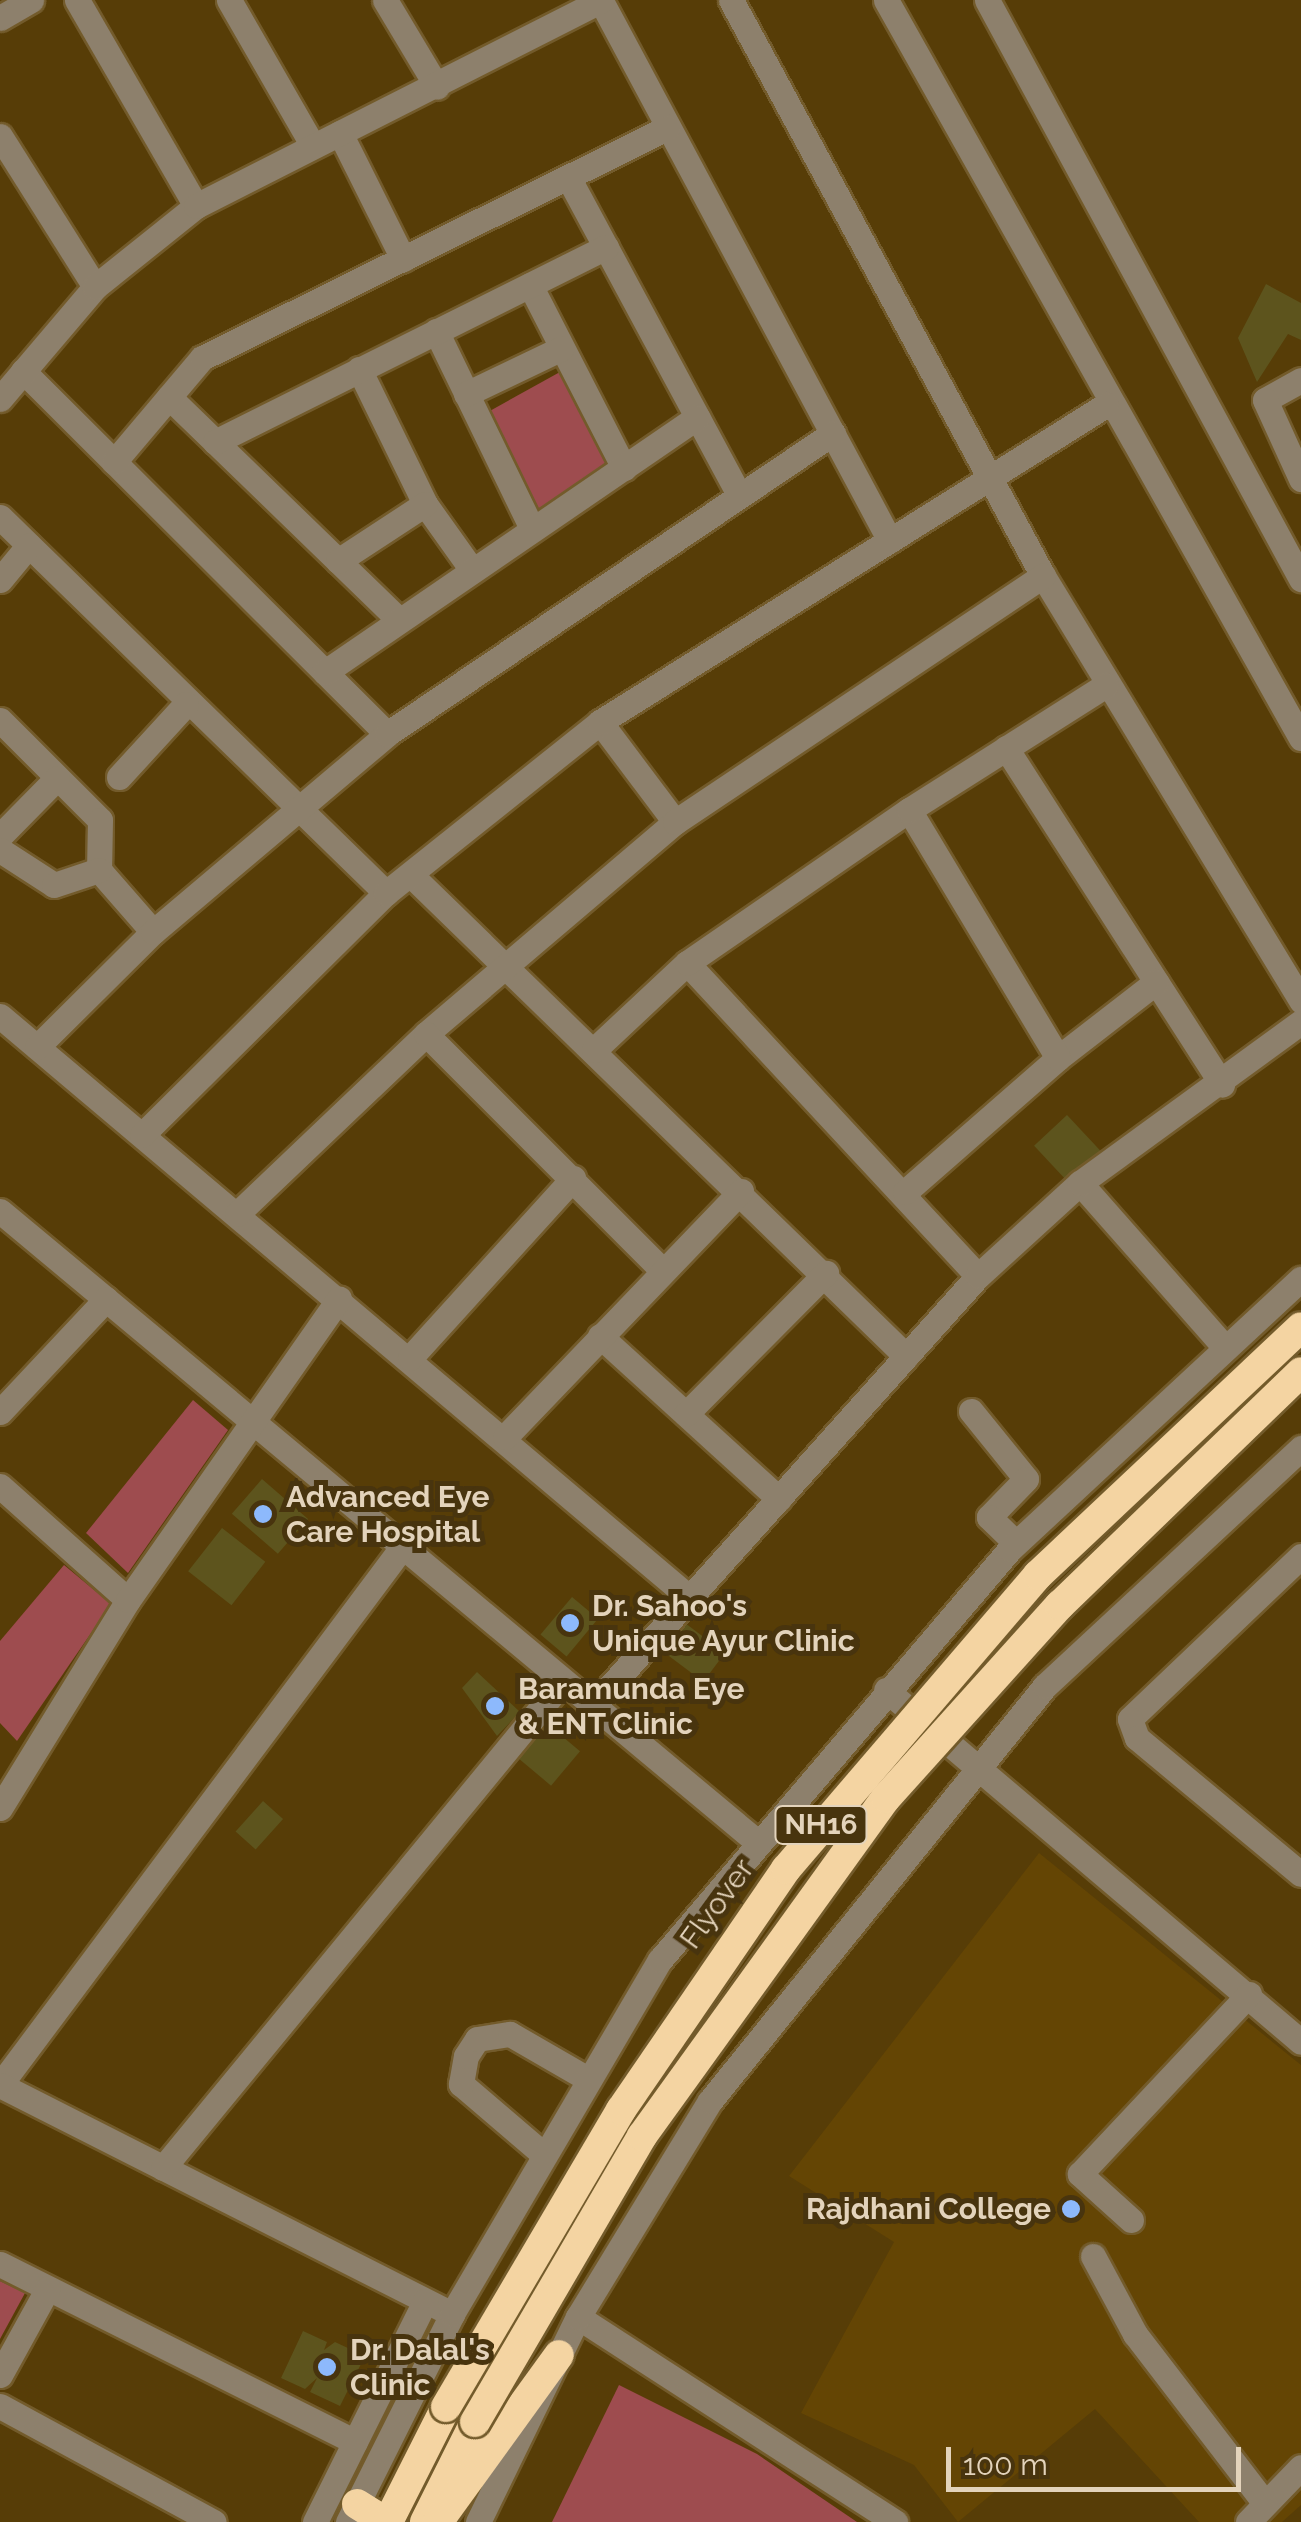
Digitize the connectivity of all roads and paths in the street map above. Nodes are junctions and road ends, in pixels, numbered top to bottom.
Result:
1 (31, 0) edge
2 (77, 0) edge
3 (229, 0) edge
4 (385, 0) edge
5 (601, 0) edge
6 (731, 0) edge
7 (886, 0) edge
8 (987, 0) edge
9 (0, 18) edge
10 (436, 86) junction
11 (668, 128) junction
12 (340, 133) junction
13 (0, 136) edge
14 (314, 146) junction
15 (568, 177) junction
16 (196, 206) junction
17 (606, 248) junction
18 (403, 259) junction
19 (530, 285) junction
20 (95, 287) junction
21 (436, 331) junction
22 (562, 348) junction
23 (359, 369) junction
24 (22, 371) junction
25 (1301, 380) edge
26 (466, 394) junction
27 (1, 396) edge
28 (170, 398) junction
29 (1106, 405) junction
30 (697, 417) junction
31 (833, 433) junction
32 (215, 442) junction
33 (114, 462) junction
34 (624, 468) junction
35 (992, 477) junction
36 (1301, 480) edge
37 (739, 495) junction
38 (426, 504) junction
39 (0, 517) edge
40 (532, 529) junction
41 (890, 541) junction
42 (29, 545) junction
43 (338, 560) junction
44 (472, 570) junction
45 (1299, 572) edge
46 (1043, 576) junction
47 (0, 580) edge
48 (399, 620) junction
49 (324, 672) junction
50 (1106, 685) junction
51 (186, 704) junction
52 (0, 720) edge
53 (600, 722) junction
54 (387, 734) junction
55 (1301, 738) edge
56 (1006, 748) junction
57 (57, 778) junction
58 (119, 778) dead end
59 (298, 807) junction
60 (909, 810) junction
61 (675, 822) junction
62 (0, 836) edge
63 (0, 850) edge
64 (99, 870) junction
65 (412, 876) junction
66 (386, 893) junction
67 (154, 932) junction
68 (502, 962) junction
69 (687, 964) junction
70 (1156, 982) junction
71 (1301, 1001) edge
72 (0, 1016) edge
73 (1301, 1022) edge
74 (426, 1034) junction
75 (38, 1047) junction
76 (594, 1050) junction
77 (1058, 1058) junction
78 (1222, 1085) junction
79 (142, 1135) junction
80 (572, 1178) junction
81 (1080, 1183) junction
82 (741, 1191) junction
83 (905, 1192) junction
84 (0, 1211) edge
85 (237, 1214) junction
86 (662, 1270) junction
87 (826, 1272) junction
88 (978, 1276) junction
89 (1301, 1279) edge
90 (106, 1299) junction
91 (339, 1299) junction
92 (1301, 1327) edge
93 (600, 1336) junction
94 (1223, 1345) junction
95 (906, 1356) junction
96 (410, 1358) junction
97 (1301, 1372) edge
98 (971, 1411) dead end
99 (0, 1412) edge
100 (686, 1414) junction
101 (250, 1419) junction
102 (505, 1437) junction
103 (1301, 1448) edge
104 (0, 1486) edge
105 (778, 1499) junction
106 (1016, 1543) junction
107 (403, 1546) junction
108 (1301, 1556) edge
109 (690, 1598) junction
110 (128, 1600) junction
111 (560, 1685) junction
112 (886, 1690) junction
113 (590, 1709) junction
114 (980, 1762) junction
115 (0, 1808) edge
116 (755, 1840) junction
117 (1298, 1865) edge
118 (1249, 1994) junction
119 (1301, 2042) edge
120 (588, 2079) junction
121 (0, 2085) edge
122 (544, 2154) junction
123 (163, 2168) junction
124 (1131, 2220) dead end
125 (1093, 2256) dead end
126 (0, 2264) edge
127 (48, 2288) junction
128 (425, 2301) junction
129 (452, 2314) junction
130 (578, 2317) junction
131 (560, 2355) junction
132 (0, 2375) edge
133 (0, 2406) edge
134 (355, 2442) junction
135 (1301, 2467) edge
136 (1256, 2512) edge
137 (353, 2513) edge
138 (214, 2522) edge
139 (316, 2522) edge
140 (387, 2522) edge
141 (425, 2522) edge
142 (438, 2522) edge
143 (478, 2522) edge
144 (894, 2522) edge

1 - 9 street
2 - 16 street
3 - 14 street
4 - 10 street
5 - 10 street
5 - 11 street
6 - 35 street
7 - 29 street
8 - 45 street
10 - 12 street
11 - 15 street
11 - 31 street
12 - 14 street
12 - 18 street
13 - 20 street
14 - 16 street
15 - 17 street
15 - 18 street
16 - 20 street
17 - 19 street
17 - 30 street
18 - 28 street
19 - 21 street
19 - 22 street
20 - 24 street
21 - 23 street
21 - 26 street
22 - 26 street
22 - 34 street
23 - 32 street
23 - 38 street
24 - 27 street
24 - 33 street
25 - 36 street
26 - 40 street
28 - 32 street
28 - 33 street
29 - 35 street
29 - 55 street
30 - 34 street
30 - 37 street
31 - 37 street
31 - 41 street
32 - 43 street
33 - 49 street
34 - 40 street
35 - 41 street
35 - 46 street
37 - 54 street
38 - 43 street
38 - 44 street
39 - 42 street
40 - 44 street
41 - 53 street
42 - 47 street
42 - 51 street
43 - 48 street
44 - 48 street
46 - 50 street
46 - 61 street
48 - 49 street
49 - 54 street
50 - 56 street
50 - 71 street
51 - 58 street
51 - 59 street
52 - 57 street
53 - 61 street
53 - 65 street
54 - 59 street
56 - 60 street
56 - 70 street
57 - 62 street
57 - 64 street
59 - 66 street
59 - 67 street
60 - 69 street
60 - 77 street
61 - 68 street
63 - 64 street
64 - 67 street
65 - 66 street
65 - 68 street
66 - 79 street
67 - 75 street
68 - 74 street
68 - 76 street
69 - 76 street
69 - 83 street
70 - 77 street
70 - 78 street
72 - 75 street
73 - 78 street
74 - 80 street
74 - 85 street
75 - 79 street
76 - 82 street
77 - 83 street
78 - 81 street
79 - 85 street
80 - 86 street
80 - 96 street
81 - 88 street
81 - 94 street
82 - 86 street
82 - 87 street
83 - 88 street
84 - 90 street
85 - 91 street
86 - 93 street
87 - 95 street
87 - 100 street
88 - 95 street
89 - 94 street
90 - 99 street
90 - 101 street
91 - 96 street
91 - 101 street
92 - 140 highway, Flyover / NH16, bridge
93 - 100 street
93 - 102 street
94 - 106 street
95 - 105 street
96 - 102 street
97 - 141 highway, NH16, bridge
98 - 106 street
100 - 105 street
101 - 107 street
101 - 110 street
102 - 109 street
103 - 114 street
104 - 110 street
105 - 109 street
106 - 112 street
107 - 111 street
107 - 121 street
108 - 117 street
109 - 113 street
110 - 115 street
111 - 113 street
111 - 123 street
112 - 114 street
112 - 116 street
113 - 116 street
114 - 118 street
114 - 130 street
116 - 120 street
118 - 119 street
118 - 124 street
120 - 122 street
120 - 122 street
121 - 123 street
122 - 129 street
123 - 128 street
125 - 136 street
126 - 127 street
127 - 132 street
127 - 134 street
128 - 129 street
128 - 134 street
129 - 137 street
130 - 131 street
130 - 144 street
131 - 142 highway
131 - 143 street
133 - 138 street
134 - 139 street
135 - 136 street
137 - 140 highway

